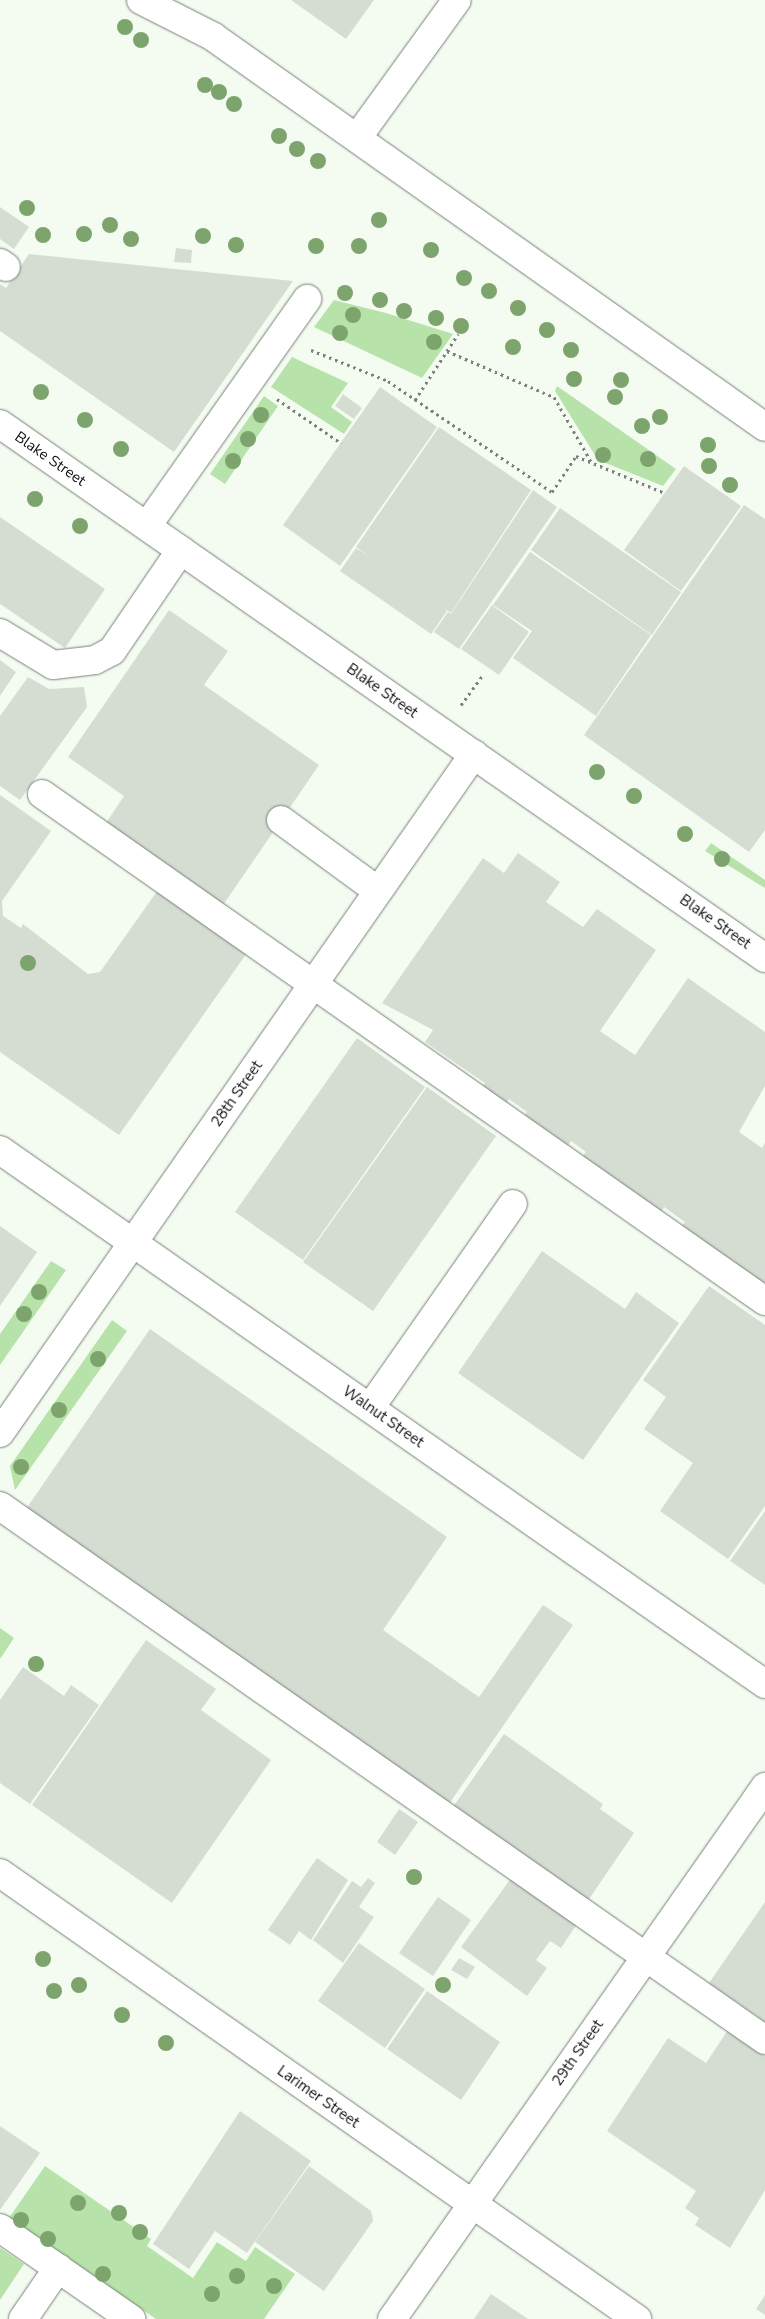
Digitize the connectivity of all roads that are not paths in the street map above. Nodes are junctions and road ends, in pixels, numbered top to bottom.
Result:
1 (142, 0) edge
2 (454, 1) edge
3 (358, 138) junction
4 (307, 298) dead end
5 (0, 424) edge
6 (765, 427) edge
7 (147, 526) junction
8 (181, 550) junction
9 (0, 633) edge
10 (474, 754) junction
11 (42, 794) dead end
12 (281, 820) dead end
13 (378, 891) junction
14 (764, 955) edge
15 (313, 984) junction
16 (0, 1150) edge
17 (513, 1204) dead end
18 (134, 1242) junction
19 (765, 1301) edge
20 (370, 1408) junction
21 (0, 1433) edge
22 (0, 1506) edge
23 (765, 1684) edge
24 (765, 1786) edge
25 (0, 1873) edge
26 (645, 1957) junction
27 (765, 2040) edge
28 (472, 2204) junction
29 (0, 2228) edge
30 (58, 2268) junction
31 (23, 2319) edge
32 (131, 2319) edge
33 (392, 2319) edge
34 (637, 2319) edge

1 - 3 street
2 - 3 street
3 - 6 street
4 - 7 street
5 - 7 street, Blake Street
7 - 8 street, Blake Street
8 - 9 street
8 - 10 street, Blake Street
10 - 13 street, 28th Street
10 - 14 street, Blake Street
11 - 15 street
12 - 13 street
13 - 15 street, 28th Street
15 - 18 street, 28th Street
15 - 19 street
16 - 18 street, Walnut Street
17 - 20 street
18 - 20 street, Walnut Street
18 - 21 street, 28th Street
20 - 23 street, Walnut Street
22 - 26 street
24 - 26 street, 29th Street
25 - 28 street, Larimer Street
26 - 27 street
26 - 28 street, 29th Street
28 - 33 street, 29th Street
28 - 34 street, Larimer Street
29 - 30 street
30 - 31 street
30 - 32 street

